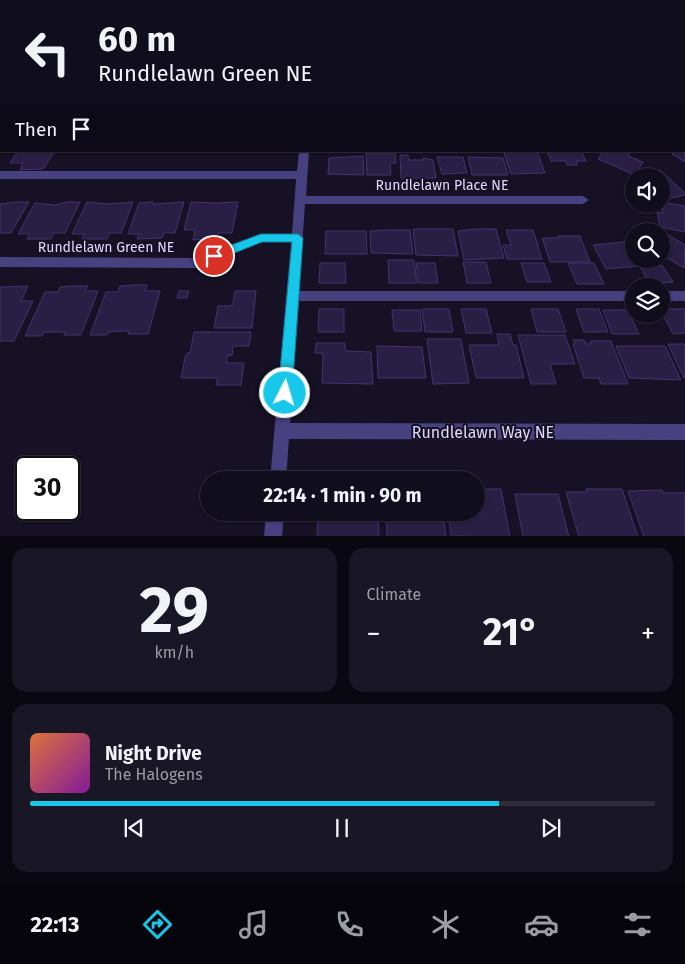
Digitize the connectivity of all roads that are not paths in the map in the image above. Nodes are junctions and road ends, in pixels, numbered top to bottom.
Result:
1 (304, 152) edge
2 (0, 175) edge
3 (303, 175) junction
4 (301, 200) junction
5 (583, 200) dead end
6 (298, 238) junction
7 (0, 262) edge
8 (293, 296) junction
9 (625, 296) edge
10 (670, 296) edge
11 (685, 296) edge
12 (282, 431) junction
13 (685, 432) edge
14 (279, 471) edge
15 (274, 521) edge
16 (273, 536) edge

1 - 3 street
2 - 3 street
3 - 4 street
4 - 5 street, Rundlelawn Place NE
4 - 6 street
6 - 7 street, Rundlelawn Green NE
6 - 8 street
8 - 9 street
8 - 12 street
10 - 11 street
12 - 13 street, Rundlelawn Way NE
12 - 14 street
15 - 16 street

